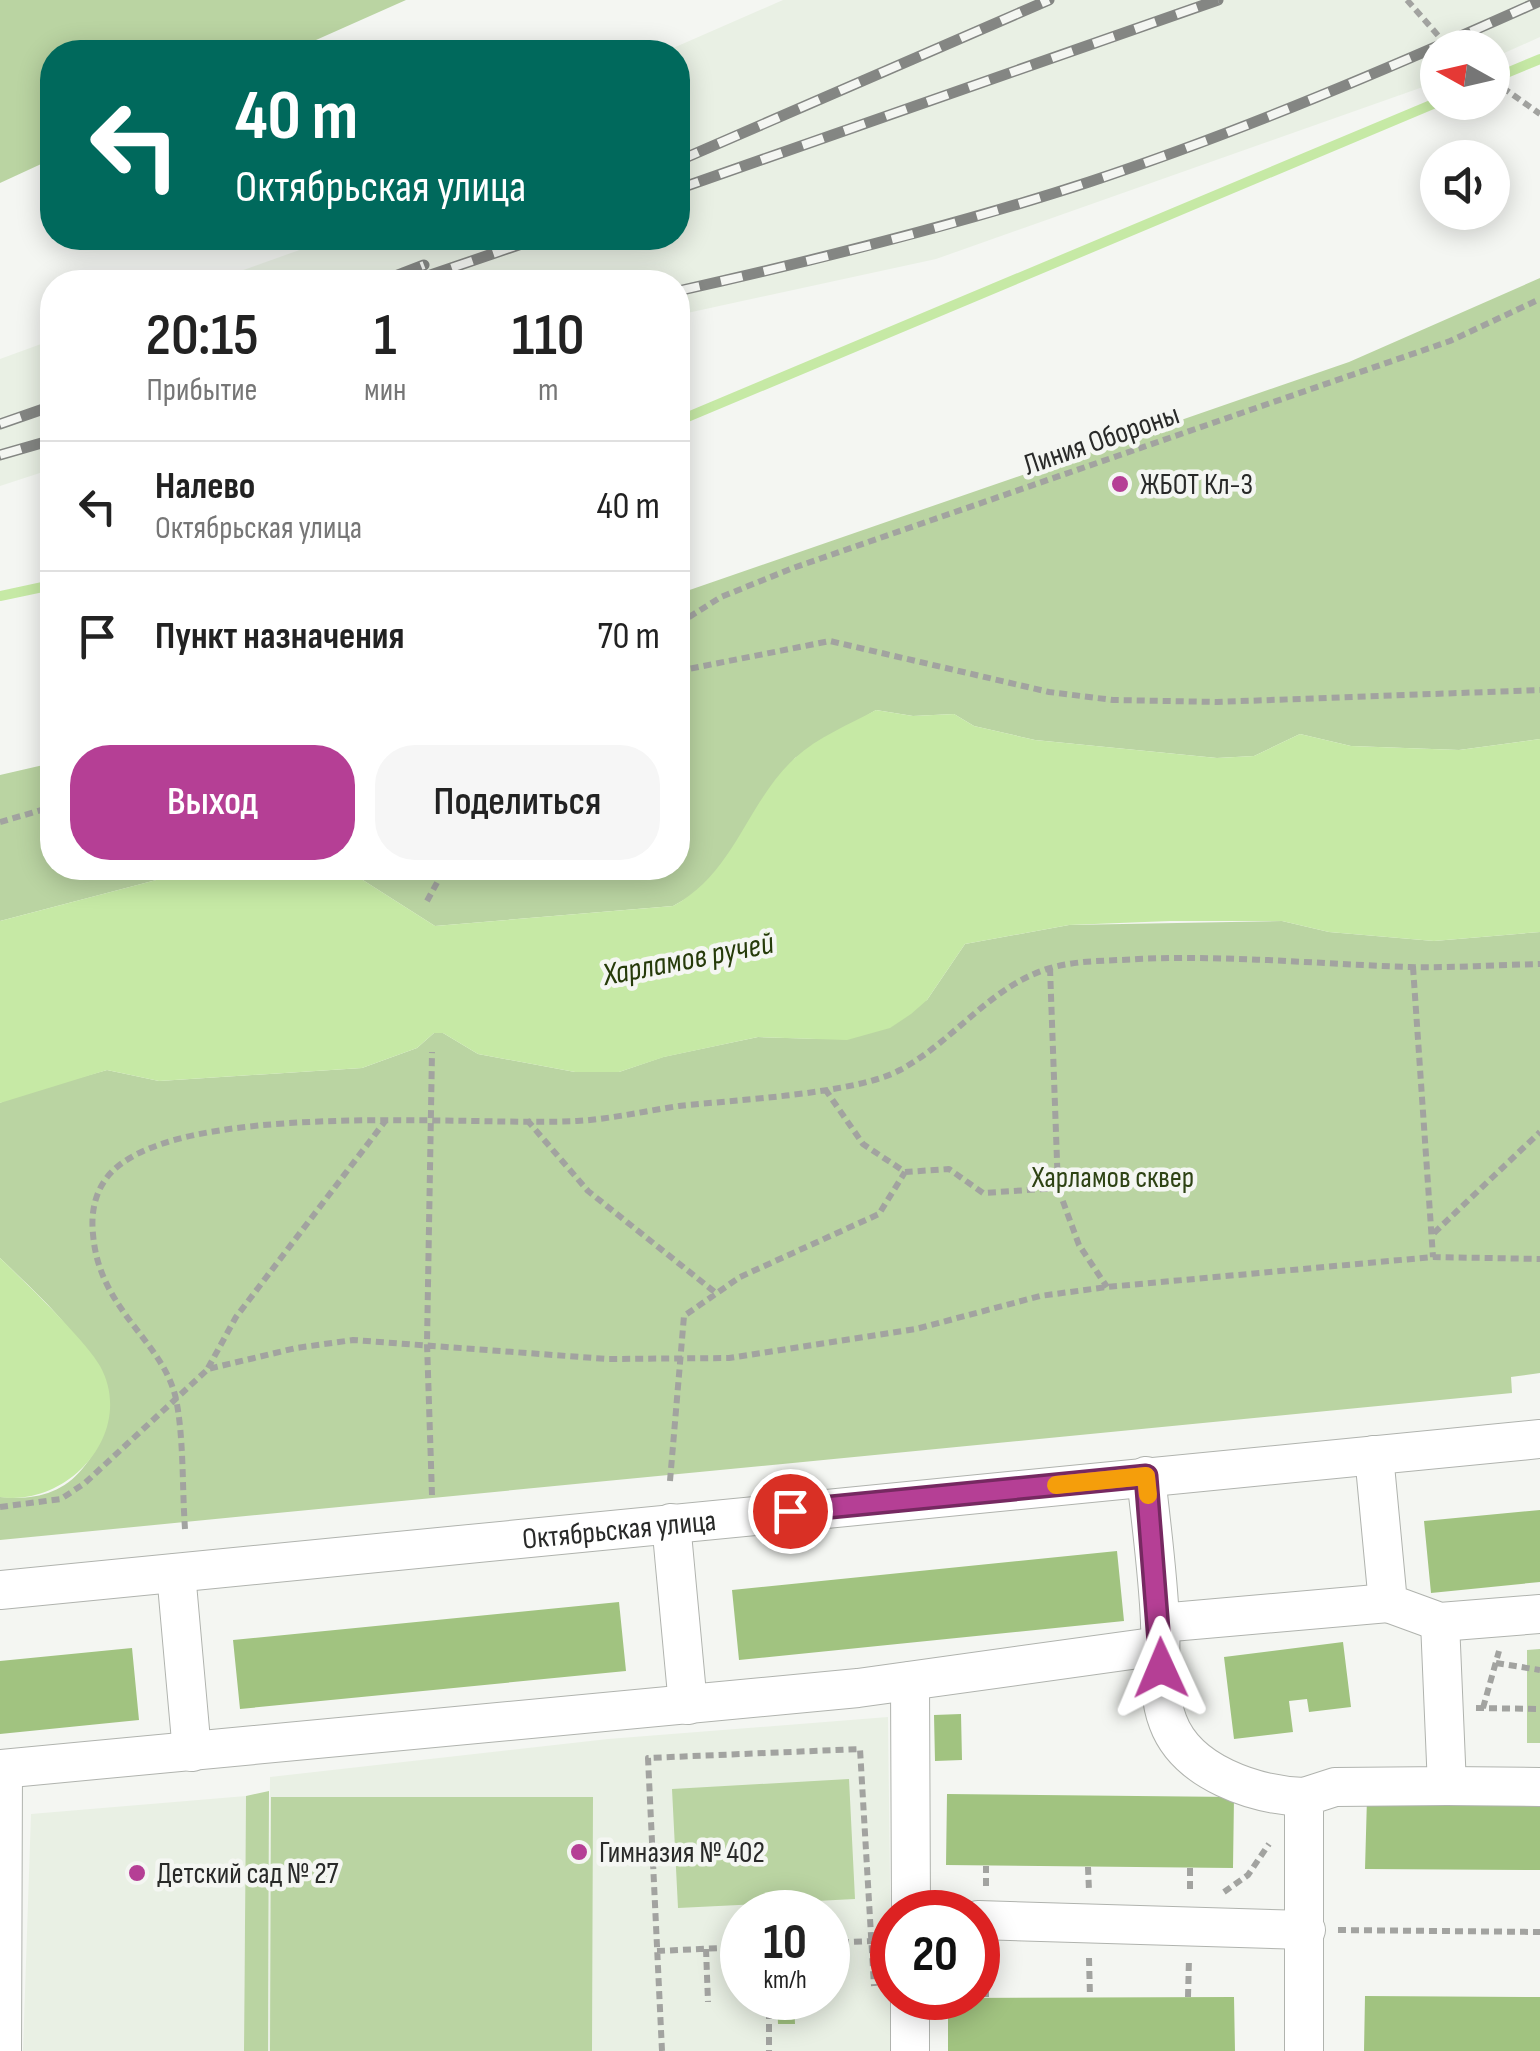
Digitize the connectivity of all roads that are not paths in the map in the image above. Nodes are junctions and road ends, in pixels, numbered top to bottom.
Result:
1 (1540, 1439) edge
2 (1374, 1455) junction
3 (1146, 1476) junction
4 (672, 1523) junction
5 (176, 1573) junction
6 (0, 1590) edge
7 (1388, 1603) junction
8 (1525, 1616) edge
9 (1440, 1622) junction
10 (1160, 1634) junction
11 (910, 1680) junction
12 (688, 1705) junction
13 (192, 1752) junction
14 (1, 1769) edge
15 (1447, 1786) junction
16 (1540, 1786) edge
17 (1304, 1806) junction
18 (911, 1890) edge
19 (1000, 1921) edge
20 (1306, 1930) junction
21 (2, 1942) edge
22 (900, 2020) edge
23 (2, 2051) edge
24 (910, 2051) edge
25 (1304, 2051) edge

1 - 2 street, Октябрьская улица
2 - 3 street, Октябрьская улица
2 - 7 street
3 - 4 street, Октябрьская улица
3 - 10 street
4 - 5 street, Октябрьская улица
4 - 12 street
5 - 6 street, Октябрьская улица
5 - 13 street
7 - 9 street
7 - 10 street
8 - 9 street
9 - 15 street
10 - 11 street
10 - 17 street
11 - 12 street
11 - 18 street
12 - 13 street
13 - 14 street
14 - 21 street
15 - 16 street
15 - 17 street
17 - 20 street
19 - 20 street
20 - 25 street
21 - 23 street
22 - 24 street

